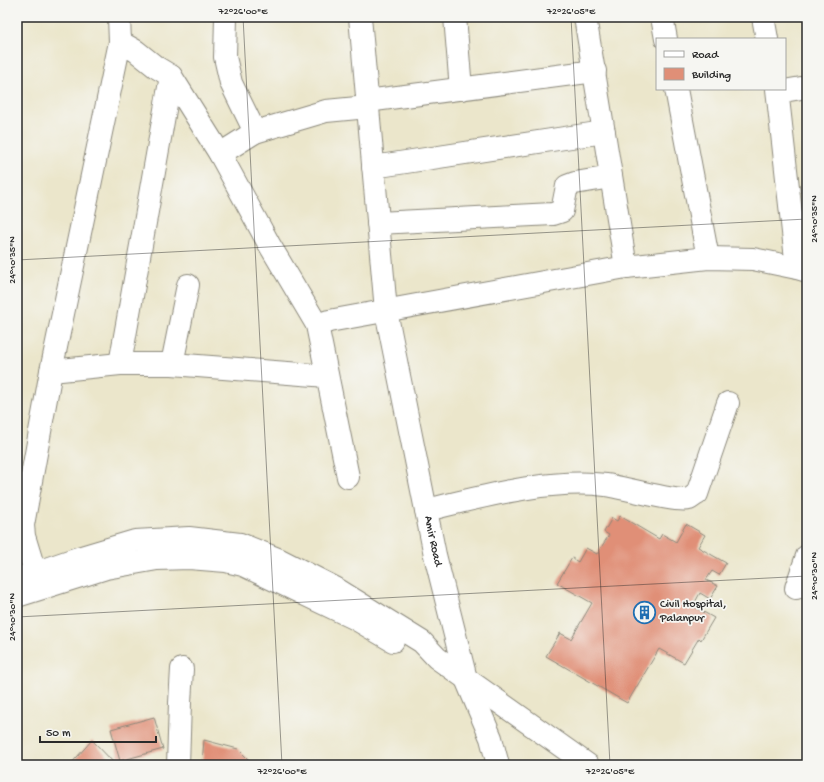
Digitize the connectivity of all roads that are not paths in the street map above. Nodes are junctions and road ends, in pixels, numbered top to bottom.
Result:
1 (119, 17) edge
2 (226, 17) edge
3 (360, 17) edge
4 (455, 17) edge
5 (587, 17) edge
6 (662, 17) edge
7 (763, 17) edge
8 (666, 38) edge
9 (767, 38) edge
10 (120, 42) junction
11 (595, 71) junction
12 (171, 76) junction
13 (807, 87) edge
14 (461, 89) junction
15 (786, 89) edge
16 (676, 90) edge
17 (778, 90) edge
18 (368, 104) junction
19 (255, 132) junction
20 (604, 132) junction
21 (220, 154) junction
22 (373, 167) junction
23 (612, 177) junction
24 (378, 223) junction
25 (800, 223) edge
26 (708, 258) junction
27 (626, 267) junction
28 (802, 269) edge
29 (188, 285) dead end
30 (386, 311) junction
31 (317, 325) junction
32 (120, 364) junction
33 (172, 364) junction
34 (51, 371) junction
35 (327, 376) junction
36 (728, 403) dead end
37 (348, 477) dead end
38 (426, 510) junction
39 (807, 556) edge
40 (26, 575) edge
41 (796, 588) dead end
42 (17, 596) edge
43 (437, 658) junction
44 (182, 669) dead end
45 (466, 679) junction
46 (178, 765) edge
47 (498, 765) edge
48 (588, 765) edge

1 - 10 street
2 - 19 street
3 - 18 street, Amir Road
4 - 14 street
5 - 11 street
6 - 8 street
7 - 9 street
10 - 12 street
10 - 34 street
11 - 14 street
11 - 20 street
12 - 21 street
12 - 32 street
13 - 15 street
14 - 18 street
16 - 26 street
17 - 25 street
18 - 19 street
18 - 22 street, Amir Road
19 - 21 street
20 - 22 street
20 - 23 street
21 - 31 street
22 - 24 street, Amir Road
23 - 24 street
23 - 27 street
24 - 30 street, Amir Road
25 - 28 street
26 - 27 street
26 - 28 street
27 - 30 street
29 - 33 street
30 - 31 street
30 - 38 street, Amir Road
31 - 35 street
32 - 33 street
32 - 34 street
33 - 35 street
34 - 40 street
35 - 37 street
36 - 38 street
38 - 45 street, Amir Road
39 - 41 street
40 - 43 street
42 - 43 street
43 - 45 street
44 - 46 street
45 - 47 street, Amir Road
45 - 48 street

